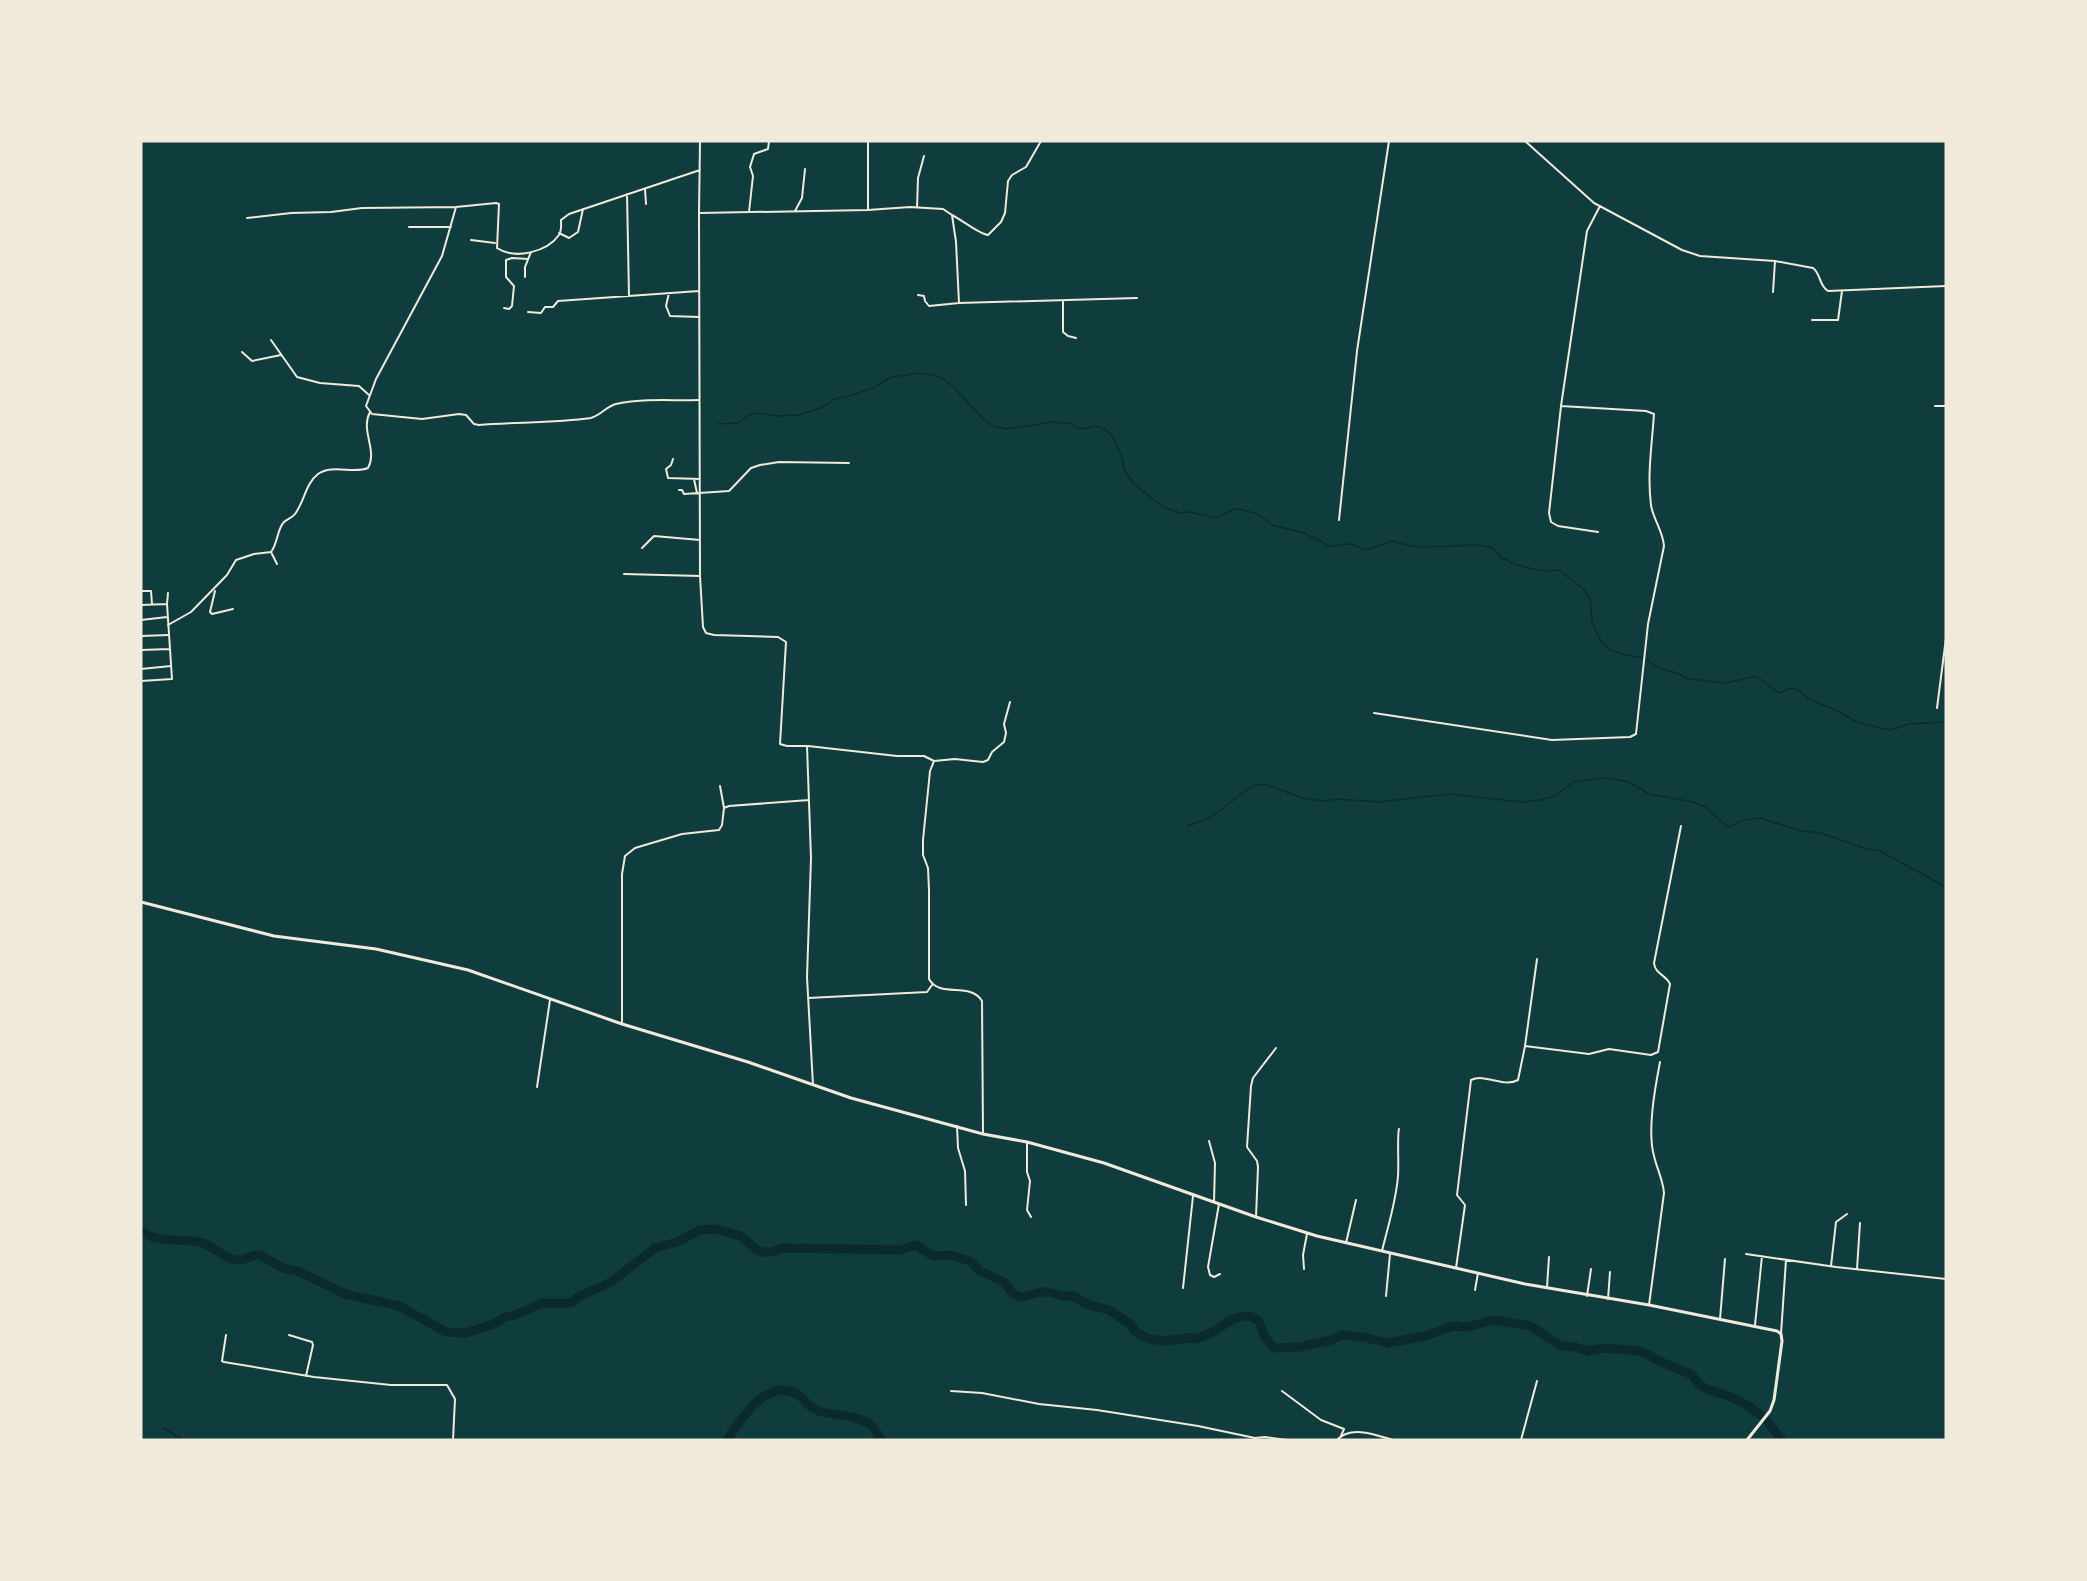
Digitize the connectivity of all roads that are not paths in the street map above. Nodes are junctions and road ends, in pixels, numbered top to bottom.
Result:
1 (700, 141) edge
2 (769, 141) edge
3 (868, 141) edge
4 (1041, 141) edge
5 (1389, 141) edge
6 (1525, 141) edge
7 (924, 156) dead end
8 (805, 169) dead end
9 (699, 170) junction
10 (645, 188) junction
11 (627, 194) junction
12 (646, 204) dead end
13 (1600, 206) junction
14 (456, 207) junction
15 (917, 207) junction
16 (583, 209) junction
17 (868, 210) junction
18 (795, 211) junction
19 (749, 212) junction
20 (699, 213) junction
21 (952, 215) junction
22 (247, 218) dead end
23 (410, 227) dead end
24 (451, 227) junction
25 (559, 233) junction
26 (471, 240) dead end
27 (496, 244) junction
28 (531, 252) junction
29 (528, 259) junction
30 (1775, 261) junction
31 (525, 277) dead end
32 (1946, 286) edge
33 (699, 291) junction
34 (1842, 291) junction
35 (1773, 292) dead end
36 (669, 293) junction
37 (918, 295) dead end
38 (628, 296) junction
39 (1137, 298) dead end
40 (1064, 301) junction
41 (959, 303) junction
42 (504, 308) dead end
43 (528, 312) dead end
44 (699, 317) junction
45 (1812, 320) dead end
46 (1076, 338) dead end
47 (271, 340) dead end
48 (242, 352) dead end
49 (281, 355) junction
50 (369, 394) junction
51 (699, 400) junction
52 (1561, 406) junction
53 (1935, 406) dead end
54 (1946, 406) edge
55 (370, 412) junction
56 (673, 459) dead end
57 (849, 463) dead end
58 (694, 479) junction
59 (700, 479) junction
60 (679, 490) dead end
61 (699, 493) junction
62 (1339, 520) dead end
63 (1598, 532) dead end
64 (700, 540) junction
65 (642, 548) dead end
66 (271, 552) junction
67 (277, 564) dead end
68 (624, 574) dead end
69 (700, 576) junction
70 (215, 588) junction
71 (141, 591) edge
72 (168, 593) dead end
73 (167, 603) junction
74 (152, 604) junction
75 (141, 605) edge
76 (233, 609) dead end
77 (168, 617) junction
78 (141, 620) edge
79 (168, 625) junction
80 (169, 635) junction
81 (141, 636) edge
82 (1946, 638) edge
83 (170, 649) junction
84 (141, 650) edge
85 (171, 666) junction
86 (141, 669) edge
87 (141, 681) edge
88 (1010, 702) dead end
89 (1937, 708) dead end
90 (1374, 713) dead end
91 (807, 746) junction
92 (934, 761) junction
93 (720, 786) dead end
94 (809, 800) junction
95 (724, 808) junction
96 (1681, 826) dead end
97 (141, 902) edge
98 (1537, 958) dead end
99 (932, 985) junction
100 (808, 998) junction
101 (550, 1000) junction
102 (622, 1024) junction
103 (1525, 1046) junction
104 (1276, 1048) dead end
105 (1660, 1062) dead end
106 (813, 1085) junction
107 (537, 1087) dead end
108 (957, 1126) junction
109 (1400, 1129) dead end
110 (982, 1134) junction
111 (1027, 1142) junction
112 (1209, 1142) dead end
113 (1193, 1195) junction
114 (1356, 1200) dead end
115 (1214, 1202) junction
116 (1220, 1204) junction
117 (966, 1205) dead end
118 (1847, 1214) dead end
119 (1031, 1217) dead end
120 (1256, 1217) junction
121 (1860, 1223) dead end
122 (1307, 1233) junction
123 (1346, 1243) junction
124 (1382, 1251) junction
125 (1390, 1253) junction
126 (1746, 1254) dead end
127 (1762, 1256) junction
128 (1549, 1257) dead end
129 (1725, 1259) dead end
130 (1786, 1260) junction
131 (1831, 1266) junction
132 (1456, 1268) junction
133 (1305, 1269) dead end
134 (1591, 1269) dead end
135 (1857, 1269) junction
136 (1610, 1272) dead end
137 (1478, 1273) junction
138 (1220, 1274) dead end
139 (1946, 1279) edge
140 (1183, 1288) dead end
141 (1547, 1288) junction
142 (1475, 1290) dead end
143 (1386, 1296) dead end
144 (1587, 1296) junction
145 (1608, 1299) junction
146 (1649, 1305) junction
147 (1719, 1319) junction
148 (1754, 1327) junction
149 (1781, 1334) junction
150 (226, 1335) dead end
151 (289, 1335) dead end
152 (306, 1376) junction
153 (1537, 1380) dead end
154 (951, 1391) dead end
155 (1282, 1391) dead end
156 (1341, 1436) junction
157 (1255, 1439) edge
158 (453, 1440) edge
159 (1287, 1440) edge
160 (1337, 1440) edge
161 (1393, 1440) edge
162 (1521, 1440) edge
163 (1747, 1440) edge

1 - 9 street
2 - 19 street
3 - 17 street
4 - 21 street
5 - 62 street
6 - 13 street
7 - 15 street
8 - 18 street
9 - 10 street
9 - 20 street
10 - 11 street
10 - 12 street
11 - 16 street
11 - 38 street
13 - 30 street
13 - 52 street
14 - 22 street
14 - 24 street
14 - 27 street
15 - 17 street
15 - 21 street
16 - 25 street
16 - 25 street
17 - 18 street
18 - 19 street
19 - 20 street
20 - 33 street
21 - 41 street
23 - 24 street
24 - 50 street
25 - 28 street
26 - 27 street
27 - 28 street
28 - 29 street
29 - 31 street
29 - 42 street
30 - 34 street
30 - 35 street
32 - 34 street
33 - 36 street
33 - 44 street
34 - 45 street
36 - 38 street
36 - 44 street
37 - 41 street
38 - 43 street
39 - 40 street
40 - 41 street
40 - 46 street
44 - 51 street
47 - 49 street
48 - 49 street
49 - 50 street
50 - 55 street
51 - 55 street
51 - 59 street
52 - 63 street
52 - 90 street
53 - 54 street
55 - 66 street
56 - 58 street
57 - 61 street
58 - 59 street
58 - 61 street
59 - 61 street
60 - 61 street
61 - 64 street
64 - 65 street
64 - 69 street
66 - 67 street
66 - 70 street
68 - 69 street
69 - 91 street
70 - 76 street
70 - 79 street
71 - 74 street
72 - 73 street
73 - 74 street
73 - 77 street
74 - 75 street
77 - 78 street
77 - 79 street
79 - 80 street
80 - 81 street
80 - 83 street
82 - 89 street
83 - 84 street
83 - 85 street
85 - 86 street
85 - 87 street
88 - 92 street
91 - 92 street
91 - 94 street
92 - 99 street
93 - 95 street
94 - 95 street
94 - 100 street
95 - 102 street
96 - 103 street
97 - 101 street
98 - 103 street
99 - 100 street
99 - 110 street
100 - 106 street
101 - 102 street
101 - 107 street
102 - 106 street
103 - 132 street
104 - 120 street
105 - 146 street
106 - 108 street
108 - 110 street
108 - 117 street
109 - 124 street
110 - 111 street
111 - 113 street
111 - 119 street
112 - 115 street
113 - 115 street
113 - 140 street
114 - 123 street
115 - 116 street
116 - 120 street
116 - 138 street
118 - 131 street
120 - 122 street
121 - 135 street
122 - 123 street
122 - 133 street
123 - 124 street
124 - 125 street
125 - 132 street
125 - 143 street
126 - 127 street
127 - 130 street
127 - 148 street
128 - 141 street
129 - 147 street
130 - 131 street
130 - 149 street
131 - 135 street
132 - 137 street
134 - 144 street
135 - 139 street
136 - 145 street
137 - 141 street
137 - 142 street
141 - 144 street
144 - 145 street
145 - 146 street
146 - 147 street
147 - 148 street
148 - 149 street
149 - 163 street
150 - 152 street
151 - 152 street
152 - 158 street
153 - 162 street
154 - 157 street
155 - 156 street
156 - 160 street
156 - 161 street
157 - 159 street

